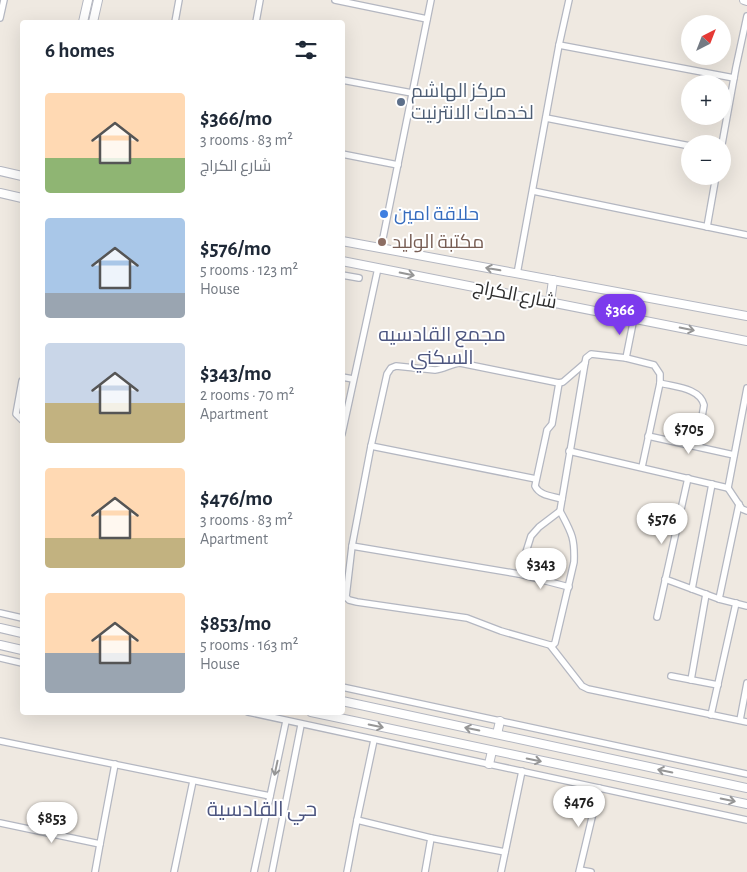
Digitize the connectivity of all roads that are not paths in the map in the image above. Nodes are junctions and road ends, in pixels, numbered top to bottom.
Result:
1 (4, 0) edge
2 (179, 0) edge
3 (260, 0) edge
4 (335, 0) edge
5 (431, 0) edge
6 (569, 0) edge
7 (87, 2) edge
8 (97, 3) edge
9 (747, 16) edge
10 (0, 18) edge
11 (427, 19) junction
12 (83, 20) edge
13 (94, 20) edge
14 (175, 20) edge
15 (256, 20) edge
16 (559, 45) junction
17 (734, 78) junction
18 (345, 81) edge
19 (412, 93) junction
20 (546, 118) junction
21 (724, 135) edge
22 (681, 144) edge
23 (345, 155) edge
24 (398, 165) junction
25 (0, 171) edge
26 (20, 176) edge
27 (714, 185) edge
28 (533, 191) junction
29 (0, 193) edge
30 (20, 198) edge
31 (707, 227) junction
32 (747, 235) edge
33 (345, 242) edge
34 (381, 248) junction
35 (345, 262) edge
36 (378, 268) junction
37 (517, 274) junction
38 (345, 276) edge
39 (359, 278) dead end
40 (553, 280) junction
41 (550, 302) junction
42 (747, 316) edge
43 (634, 318) junction
44 (747, 341) edge
45 (626, 358) junction
46 (584, 363) junction
47 (345, 378) edge
48 (353, 379) junction
49 (559, 383) junction
50 (660, 383) junction
51 (747, 388) edge
52 (20, 390) edge
53 (20, 418) edge
54 (345, 419) edge
55 (648, 436) junction
56 (371, 446) junction
57 (697, 446) junction
58 (570, 451) junction
59 (734, 455) junction
60 (642, 467) junction
61 (688, 478) junction
62 (536, 479) junction
63 (712, 484) junction
64 (728, 488) junction
65 (562, 498) junction
66 (738, 504) junction
67 (560, 511) junction
68 (747, 511) edge
69 (352, 546) junction
70 (519, 574) junction
71 (665, 579) junction
72 (569, 587) junction
73 (692, 589) junction
74 (706, 594) junction
75 (719, 599) junction
76 (747, 599) edge
77 (736, 603) junction
78 (746, 606) edge
79 (0, 613) edge
80 (656, 617) dead end
81 (20, 618) edge
82 (0, 628) edge
83 (20, 632) edge
84 (0, 645) edge
85 (550, 645) junction
86 (20, 650) edge
87 (0, 658) edge
88 (20, 663) edge
89 (671, 676) dead end
90 (690, 680) junction
91 (747, 683) edge
92 (718, 685) junction
93 (345, 688) edge
94 (345, 702) edge
95 (261, 715) edge
96 (325, 715) edge
97 (344, 715) edge
98 (711, 715) junction
99 (344, 719) junction
100 (740, 720) junction
101 (286, 721) junction
102 (500, 721) junction
103 (747, 722) edge
104 (301, 724) junction
105 (497, 734) junction
106 (374, 740) junction
107 (0, 741) edge
108 (492, 751) junction
109 (114, 764) junction
110 (489, 764) junction
111 (522, 771) junction
112 (747, 774) edge
113 (704, 779) junction
114 (193, 781) junction
115 (599, 788) junction
116 (747, 788) edge
117 (701, 794) junction
118 (270, 796) junction
119 (747, 804) edge
120 (357, 820) junction
121 (747, 820) edge
122 (0, 823) edge
123 (431, 838) junction
124 (100, 844) junction
125 (505, 852) junction
126 (580, 871) edge
127 (95, 872) edge
128 (174, 872) edge
129 (254, 872) edge
130 (272, 872) edge
131 (347, 872) edge
132 (425, 872) edge
133 (501, 872) edge
134 (591, 872) edge

1 - 10 street
2 - 14 street
3 - 15 street
4 - 11 street
5 - 11 street
6 - 16 street
7 - 8 street
7 - 12 street
8 - 13 street
9 - 17 street
11 - 19 street
16 - 17 street
16 - 20 street
17 - 21 street
18 - 19 street
19 - 24 street
20 - 22 street
20 - 28 street
23 - 24 street
24 - 34 street
25 - 26 street
27 - 31 street
28 - 31 street
28 - 37 street
29 - 30 street
31 - 32 street
33 - 34 street
37 -> 34 street
35 - 36 street, شارع الكراج
36 -> 41 street, شارع الكراج
36 - 48 street
37 - 40 street
38 - 39 street
40 - 41 street
40 - 42 street
41 - 43 street, شارع الكراج
43 -> 44 street, شارع الكراج
43 - 45 street
45 - 46 street
45 - 50 street
46 - 49 street
46 - 58 street
47 - 48 street
48 - 54 street
49 - 56 street
49 - 62 street
50 - 55 street
50 - 57 street
51 - 59 street
52 - 53 street
55 - 57 street
55 - 60 street
56 - 62 street
56 - 69 street
57 - 59 street
58 - 60 street
58 - 65 street
59 - 64 street
60 - 61 street
61 - 63 street
61 - 71 street
62 - 65 street
63 - 64 street
63 - 73 street
64 - 66 street
65 - 67 street
66 - 68 street
66 - 75 street
67 - 70 street
67 - 72 street
69 - 70 street
69 - 85 street
70 - 72 street
71 - 73 street
71 - 80 street
72 - 85 street
73 - 74 street
74 - 75 street
74 - 90 street
75 - 77 street
76 - 78 street
77 - 78 street
77 - 92 street
79 - 81 street
82 - 83 street
84 - 86 street
85 - 98 street
87 - 88 street
89 - 90 street
90 - 92 street
91 - 100 street
92 - 98 street
93 - 102 street
105 -> 94 street
95 - 101 street
96 - 99 street
97 - 99 street
98 - 100 street
99 -> 108 street
100 - 103 street
101 - 104 street
101 -> 118 street
102 - 105 street
102 - 112 street
104 - 106 street
104 - 130 street
113 -> 105 street
106 - 110 street
106 - 120 street
107 - 109 street
108 - 110 street
108 -> 117 street
109 - 114 street
109 - 124 street
110 - 111 street
111 - 115 street
111 - 125 street
113 - 116 street
113 - 117 street
114 - 118 street
114 - 128 street
115 - 121 street
115 - 126 street
117 -> 119 street
118 - 129 street
120 - 123 street
120 - 131 street
122 - 124 street
123 - 125 street
123 - 132 street
124 - 127 street
125 - 133 street
126 - 134 street

